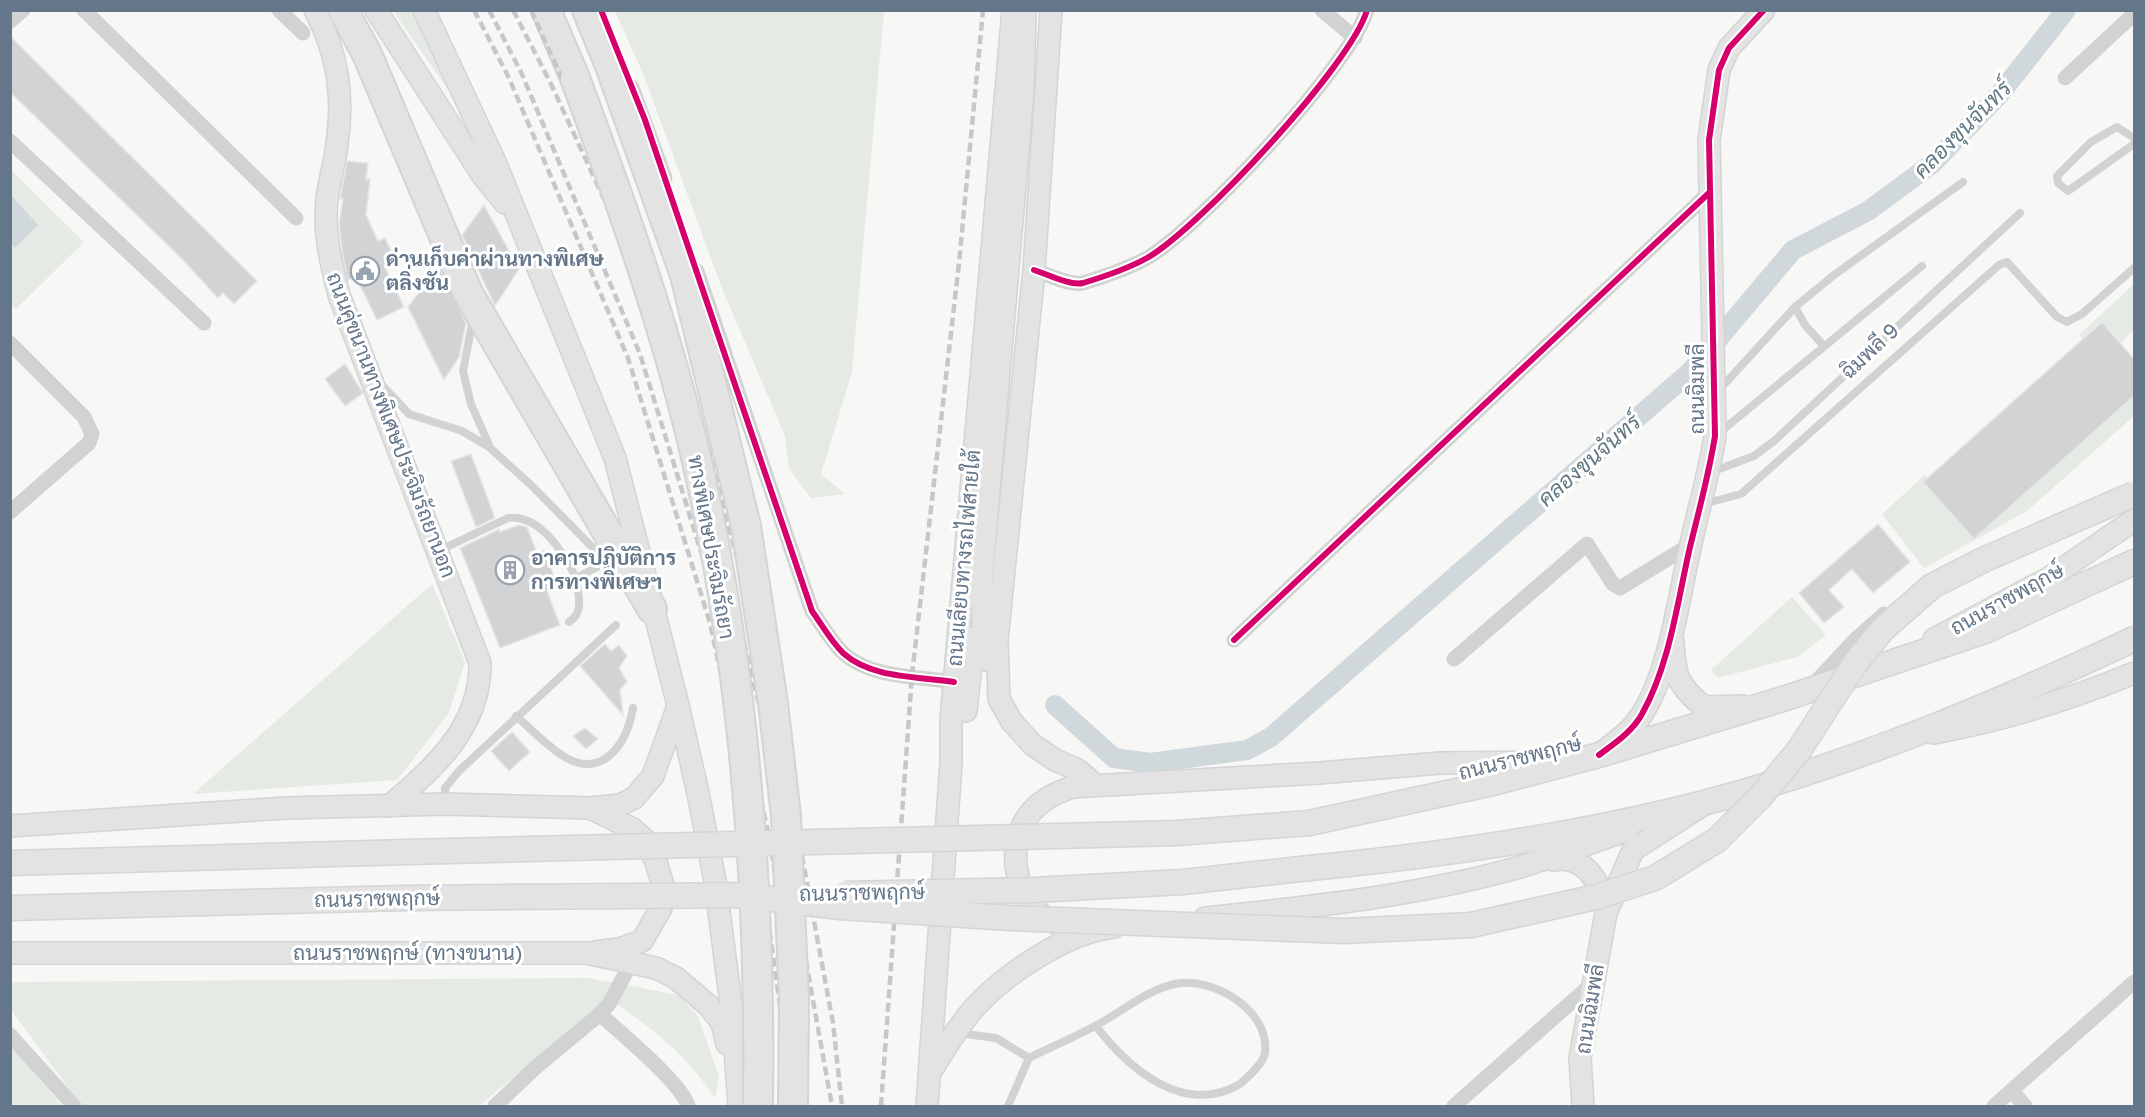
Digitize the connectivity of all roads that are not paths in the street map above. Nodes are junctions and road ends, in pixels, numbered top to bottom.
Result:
1 (23, 10) edge
2 (84, 10) edge
3 (279, 10) edge
4 (315, 10) edge
5 (343, 10) edge
6 (376, 10) edge
7 (424, 10) edge
8 (546, 10) edge
9 (587, 10) edge
10 (601, 10) edge
11 (1013, 10) edge
12 (1025, 10) edge
13 (1051, 10) edge
14 (1322, 10) edge
15 (1367, 10) edge
16 (1764, 10) edge
17 (2134, 14) edge
18 (10, 21) edge
19 (303, 33) dead end
20 (1355, 38) junction
21 (2065, 78) dead end
22 (2134, 138) edge
23 (10, 141) edge
24 (2134, 144) edge
25 (1963, 182) dead end
26 (1710, 192) junction
27 (2020, 213) dead end
28 (296, 218) dead end
29 (521, 223) junction
30 (1922, 266) dead end
31 (2134, 268) edge
32 (1035, 270) junction
33 (476, 307) junction
34 (1795, 307) junction
35 (204, 323) dead end
36 (10, 343) edge
37 (1823, 345) junction
38 (365, 363) junction
39 (1714, 389) junction
40 (1715, 436) junction
41 (489, 447) junction
42 (1709, 472) junction
43 (2134, 482) edge
44 (2134, 494) edge
45 (1701, 504) junction
46 (10, 512) edge
47 (2134, 520) edge
48 (1690, 545) junction
49 (438, 551) junction
50 (614, 557) junction
51 (2134, 562) edge
52 (576, 578) junction
53 (981, 584) junction
54 (652, 609) junction
55 (569, 622) dead end
56 (616, 625) dead end
57 (1672, 630) junction
58 (2134, 639) edge
59 (1234, 640) dead end
60 (1454, 659) dead end
61 (1874, 668) junction
62 (2134, 673) edge
63 (954, 682) junction
64 (1808, 690) junction
65 (999, 699) junction
66 (678, 705) junction
67 (1762, 705) junction
68 (633, 708) dead end
69 (516, 716) junction
70 (1895, 741) junction
71 (1599, 755) junction
72 (1572, 762) junction
73 (951, 763) junction
74 (1095, 785) junction
75 (1708, 802) junction
76 (446, 804) junction
77 (389, 806) junction
78 (590, 808) junction
79 (10, 826) edge
80 (10, 863) edge
81 (1520, 867) junction
82 (737, 895) junction
83 (17, 909) edge
84 (1606, 913) junction
85 (1095, 929) junction
86 (10, 953) edge
87 (586, 953) junction
88 (630, 964) junction
89 (2134, 982) edge
90 (1593, 983) junction
91 (600, 1014) junction
92 (1096, 1026) junction
93 (956, 1033) junction
94 (10, 1035) edge
95 (1029, 1058) junction
96 (931, 1070) junction
97 (738, 1081) junction
98 (2012, 1091) junction
99 (929, 1102) edge
100 (74, 1107) edge
101 (495, 1107) edge
102 (688, 1107) edge
103 (739, 1107) edge
104 (758, 1107) edge
105 (793, 1107) edge
106 (1008, 1107) edge
107 (1454, 1107) edge
108 (1583, 1107) edge
109 (1994, 1107) edge
110 (2025, 1107) edge

1 - 18 street
2 - 28 street
3 - 19 street
4 - 38 main road, ถนนคู่ขนานทางพิเศษประจิมรัถยานอก
5 - 33 highway
6 - 29 main road
7 - 29 main road
8 - 104 highway, ทางพิเศษประจิมรัถยา, bridge
9 - 105 highway, ทางพิเศษประจิมรัถยา, bridge
10 - 63 street
11 - 63 main road, ถนนเลียบทางรถไฟสายใต้
12 - 53 main road
13 - 32 main road, ถนนเลียบทางรถไฟสายใต้
14 - 20 street
15 - 20 street
16 - 26 main road, ถนนฉิมพลี
17 - 21 street
20 - 32 street
22 - 24 lane
23 - 35 street
25 - 34 lane
26 - 39 main road, ถนนฉิมพลี
26 - 59 street
27 - 42 lane, ฉิมพลี 9
29 - 54 main road
30 - 37 lane
31 - 45 lane
32 - 65 main road, ถนนเลียบทางรถไฟสายใต้
33 - 41 lane
33 - 50 highway
34 - 37 lane
34 - 39 lane
36 - 46 street
37 - 40 lane
38 - 41 lane
38 - 49 main road, ถนนคู่ขนานทางพิเศษประจิมรัถยานอก
39 - 40 main road, ถนนฉิมพลี
40 - 42 main road, ถนนฉิมพลี
41 - 50 lane
42 - 45 main road, ถนนฉิมพลี
43 - 64 street
44 - 82 main road, bridge
45 - 48 main road, ถนนฉิมพลี
47 - 61 main road, ถนนราชพฤกษ์
48 - 57 main road, ถนนฉิมพลี
48 - 60 street
49 - 52 lane
49 - 77 main road, ถนนคู่ขนานทางพิเศษประจิมรัถยานอก
50 - 52 lane
50 - 54 highway
51 - 61 main road, ถนนราชพฤกษ์
52 - 55 lane
53 - 65 main road
53 - 73 main road
54 - 66 main road
56 - 69 lane
57 - 67 main road, ถนนฉิมพลี
57 - 71 main road, ถนนฉิมพลี
58 - 70 main road, ถนนราชพฤกษ์
61 - 64 main road, ถนนราชพฤกษ์
62 - 70 main road, ถนนราชพฤกษ์
63 - 73 main road, ถนนเลียบทางรถไฟสายใต้
64 - 67 main road, ถนนราชพฤกษ์
65 - 74 main road, ถนนเลียบทางรถไฟสายใต้
66 - 78 main road
66 - 97 main road
67 - 71 main road, ถนนราชพฤกษ์
68 - 69 lane
69 - 76 lane
70 - 75 main road, ถนนราชพฤกษ์
71 - 72 main road, ถนนราชพฤกษ์
72 - 74 main road, ถนนราชพฤกษ์
72 - 80 main road, ถนนราชพฤกษ์, bridge
73 - 96 main road, ถนนเลียบทางรถไฟสายใต้
74 - 85 main road, ถนนราชพฤกษ์
75 - 81 main road, ถนนราชพฤกษ์
75 - 82 main road, ถนนราชพฤกษ์, bridge
75 - 84 main road, ถนนฉิมพลี
76 - 77 main road
76 - 78 main road
77 - 79 main road
78 - 87 main road
81 - 84 main road, ถนนฉิมพลี
81 - 85 main road, ถนนราชพฤกษ์
82 - 83 main road, ถนนราชพฤกษ์, bridge
84 - 90 main road, ถนนฉิมพลี
85 - 93 main road, ถนนราชพฤกษ์
86 - 87 main road, ถนนราชพฤกษ์ (ทางขนาน)
87 - 88 main road, ถนนราชพฤกษ์ (ทางขนาน)
88 - 91 street
88 - 97 main road, ถนนราชพฤกษ์ (ทางขนาน)
89 - 98 street
90 - 107 street
90 - 108 main road, ถนนฉิมพลี
91 - 101 street
91 - 102 street
92 - 92 lane
92 - 95 lane
93 - 95 lane
93 - 96 main road, ถนนราชพฤกษ์
94 - 100 street
95 - 106 lane
96 - 99 main road, ถนนเลียบทางรถไฟสายใต้
97 - 103 main road
98 - 109 street
98 - 110 street

